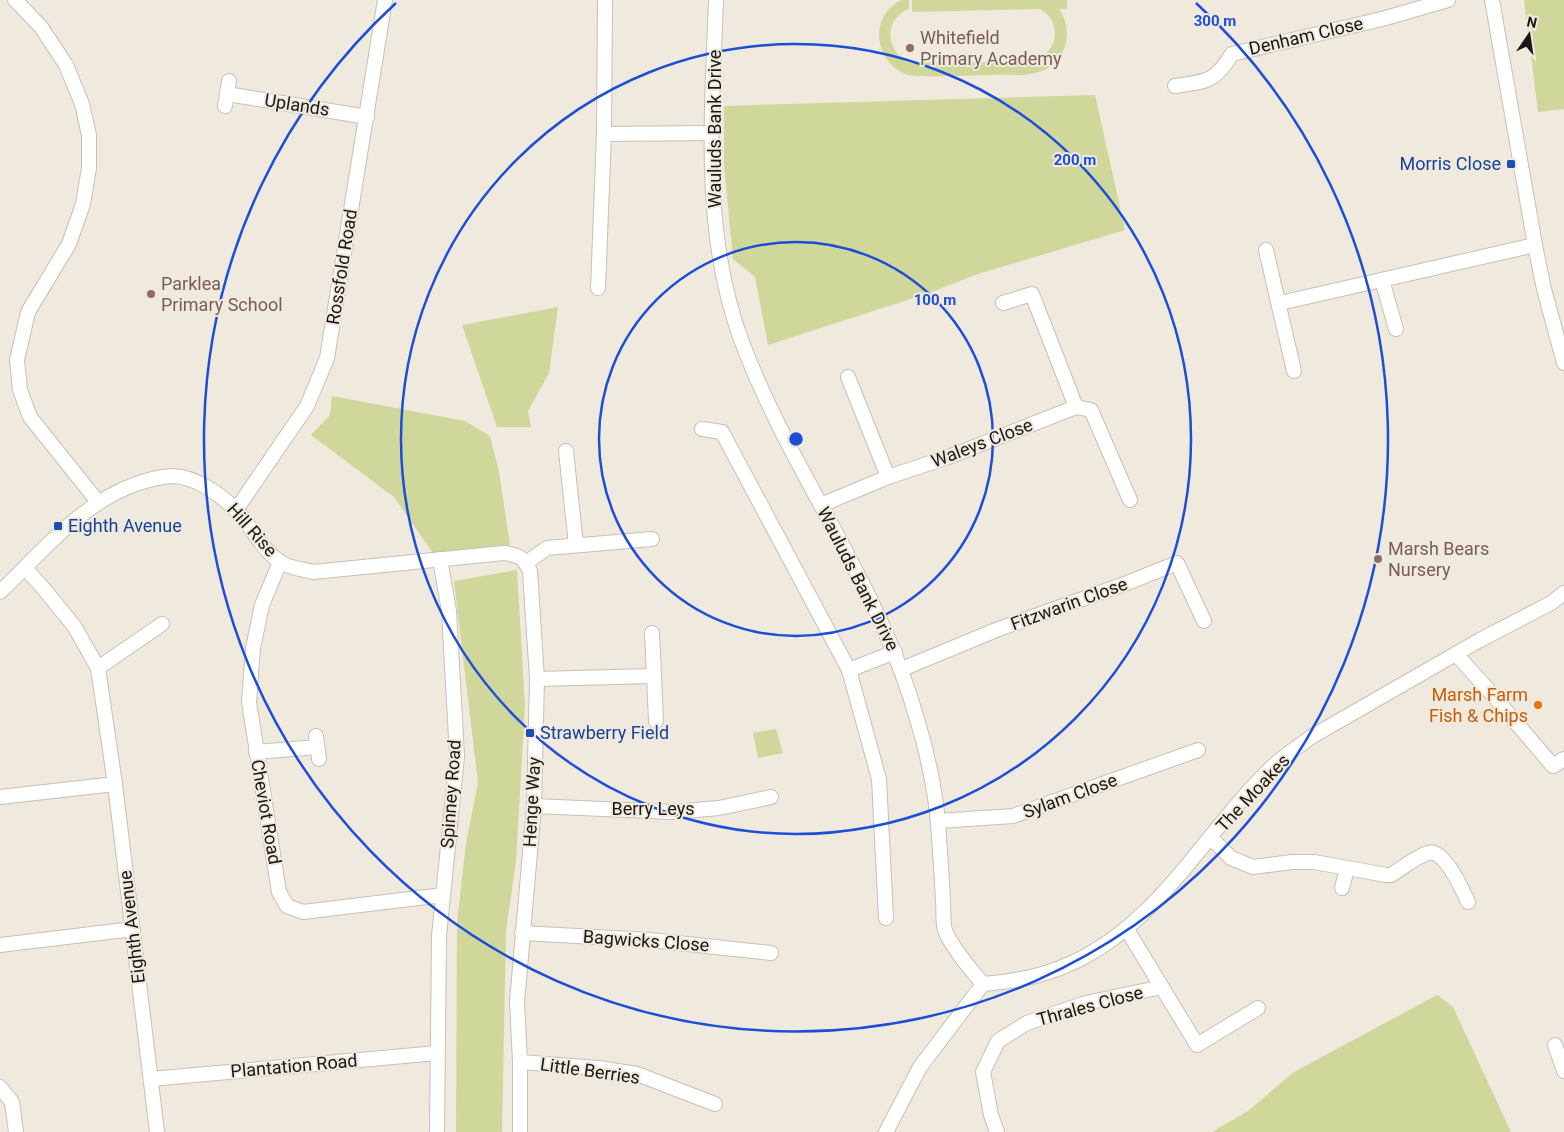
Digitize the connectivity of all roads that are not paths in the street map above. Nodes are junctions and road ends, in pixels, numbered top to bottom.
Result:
1 (15, 0) edge
2 (385, 0) edge
3 (605, 0) edge
4 (716, 0) edge
5 (1448, 0) edge
6 (1492, 0) edge
7 (1175, 86) dead end
8 (227, 94) dead end
9 (367, 117) junction
10 (712, 133) junction
11 (604, 134) junction
12 (1535, 245) junction
13 (1266, 250) dead end
14 (1382, 280) junction
15 (598, 288) dead end
16 (1003, 303) dead end
17 (1280, 303) junction
18 (1396, 329) dead end
19 (1564, 363) edge
20 (1294, 372) dead end
21 (848, 377) dead end
22 (1076, 407) junction
23 (702, 429) dead end
24 (566, 451) dead end
25 (888, 477) junction
26 (1130, 500) dead end
27 (98, 502) junction
28 (821, 505) junction
29 (236, 510) junction
30 (652, 539) dead end
31 (576, 545) junction
32 (440, 559) junction
33 (280, 562) junction
34 (526, 563) junction
35 (25, 568) junction
36 (0, 592) edge
37 (1564, 592) edge
38 (1204, 621) dead end
39 (162, 624) dead end
40 (652, 633) dead end
41 (895, 652) junction
42 (1456, 654) junction
43 (98, 668) junction
44 (902, 669) junction
45 (849, 670) junction
46 (654, 676) junction
47 (538, 679) junction
48 (656, 721) dead end
49 (317, 747) dead end
50 (1198, 750) dead end
51 (256, 752) junction
52 (1564, 759) edge
53 (115, 784) junction
54 (0, 797) edge
55 (771, 797) dead end
56 (534, 806) junction
57 (938, 820) junction
58 (1211, 838) junction
59 (1347, 869) junction
60 (1342, 888) dead end
61 (443, 895) junction
62 (1468, 902) dead end
63 (886, 918) dead end
64 (1126, 928) junction
65 (132, 929) junction
66 (522, 933) junction
67 (0, 945) edge
68 (771, 952) dead end
69 (982, 984) junction
70 (1162, 987) junction
71 (1258, 1008) dead end
72 (1554, 1045) dead end
73 (437, 1053) junction
74 (520, 1062) junction
75 (1564, 1071) edge
76 (151, 1079) junction
77 (0, 1087) edge
78 (715, 1104) dead end
79 (16, 1132) edge
80 (157, 1132) edge
81 (437, 1132) edge
82 (520, 1132) edge
83 (886, 1132) edge
84 (997, 1132) edge

1 - 27 street
2 - 9 street, Rossfold Road
3 - 11 street
4 - 10 street, Wauluds Bank Drive
5 - 7 street, Denham Close
6 - 12 street
8 - 9 street, Uplands
9 - 29 street, Rossfold Road
10 - 11 street
10 - 28 street, Wauluds Bank Drive
11 - 15 street
12 - 14 street
12 - 19 street
13 - 17 street
14 - 17 street
14 - 18 street
16 - 22 street
17 - 20 street
21 - 25 street
22 - 25 street, Waleys Close
22 - 26 street
23 - 45 street
24 - 31 street
25 - 28 street, Waleys Close
27 - 29 street, Hill Rise
27 - 35 street, Hill Rise
28 - 41 street, Wauluds Bank Drive
29 - 33 street, Hill Rise
30 - 31 street
31 - 34 street
32 - 33 street
32 - 34 street
32 - 61 street, Spinney Road
33 - 51 street, Cheviot Road
34 - 47 street, Henge Way
35 - 36 street, Hill Rise
35 - 43 street, Eighth Avenue
37 - 42 street, The Moakes
38 - 44 street, Fitzwarin Close
39 - 43 street
40 - 46 street
41 - 44 street, Wauluds Bank Drive
41 - 45 street
42 - 52 street
42 - 58 street, The Moakes
43 - 53 street, Eighth Avenue
44 - 57 street, Wauluds Bank Drive
45 - 63 street
46 - 47 street
46 - 48 street
47 - 56 street, Henge Way
49 - 51 street
50 - 57 street, Sylam Close
51 - 61 street, Cheviot Road
53 - 54 street
53 - 65 street, Eighth Avenue
55 - 56 street, Berry Leys
56 - 66 street, Henge Way
57 - 69 street, Wauluds Bank Drive
58 - 59 street
58 - 64 street, The Moakes
59 - 60 street
59 - 62 street
61 - 73 street, Spinney Road
64 - 69 street, The Moakes
64 - 70 street, Thrales Close
65 - 67 street
65 - 76 street, Eighth Avenue
66 - 68 street, Bagwicks Close
66 - 74 street, Henge Way
69 - 83 street
70 - 71 street, Thrales Close
70 - 84 street, Thrales Close
72 - 75 street
73 - 76 street, Plantation Road
73 - 81 street, Spinney Road
74 - 78 street, Little Berries
74 - 82 street, Henge Way
76 - 80 street, Eighth Avenue
77 - 79 street

